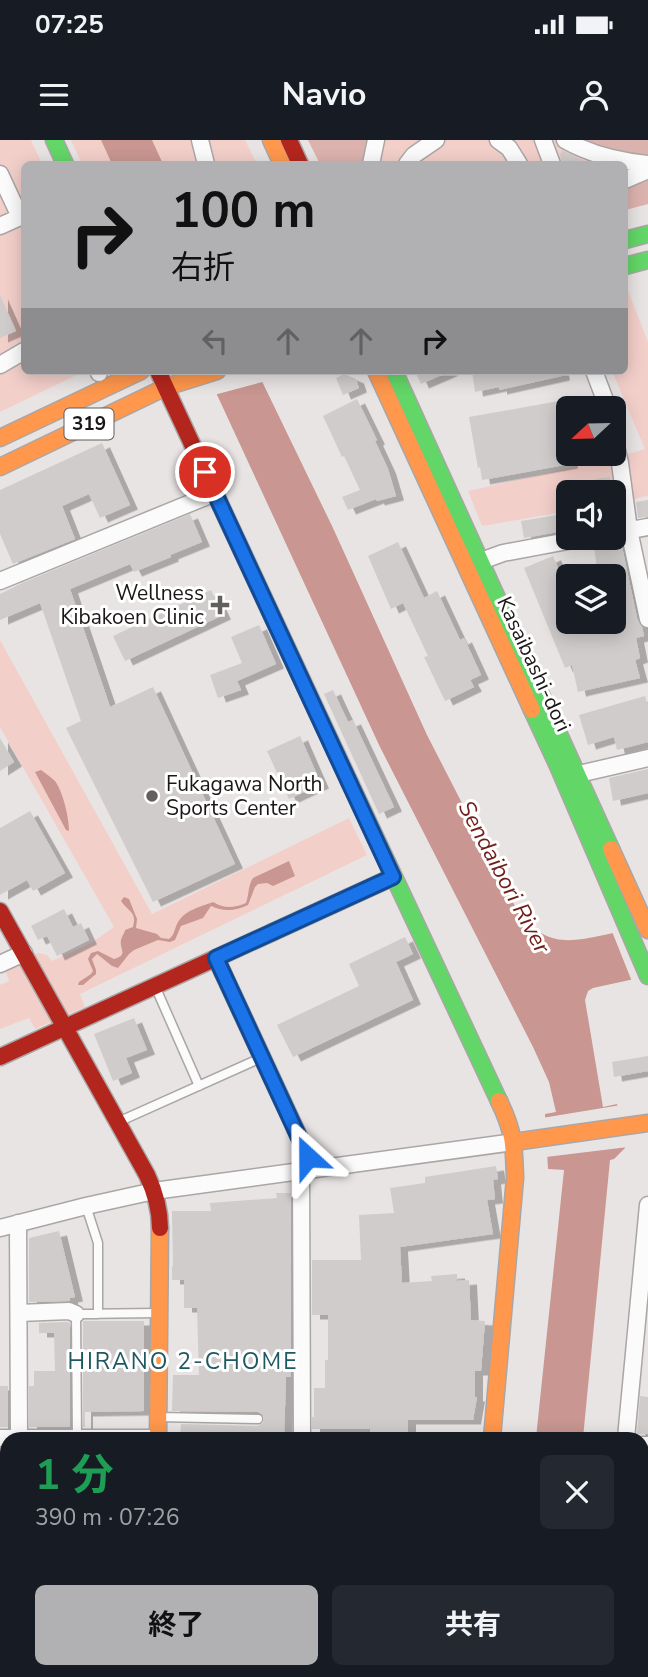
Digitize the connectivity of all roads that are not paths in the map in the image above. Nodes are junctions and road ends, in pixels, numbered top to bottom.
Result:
1 (54, 140) edge
2 (200, 140) edge
3 (271, 140) edge
4 (289, 140) edge
5 (376, 140) edge
6 (436, 140) edge
7 (498, 140) edge
8 (543, 140) edge
9 (565, 140) edge
10 (64, 161) edge
11 (205, 161) edge
12 (281, 161) edge
13 (299, 161) edge
14 (372, 161) edge
15 (409, 161) edge
16 (517, 161) edge
17 (551, 161) edge
18 (624, 161) edge
19 (628, 162) edge
20 (648, 164) edge
21 (648, 170) edge
22 (0, 174) edge
23 (628, 179) edge
24 (21, 214) edge
25 (21, 216) edge
26 (0, 226) edge
27 (648, 234) edge
28 (628, 239) edge
29 (648, 260) edge
30 (628, 265) edge
31 (21, 353) edge
32 (0, 365) edge
33 (133, 375) edge
34 (163, 375) edge
35 (203, 375) edge
36 (378, 375) edge
37 (396, 375) edge
38 (596, 375) edge
39 (172, 384) junction
40 (603, 396) edge
41 (0, 438) edge
42 (0, 467) edge
43 (215, 493) junction
44 (648, 527) edge
45 (626, 530) edge
46 (556, 543) edge
47 (626, 547) edge
48 (481, 561) junction
49 (0, 581) edge
50 (648, 619) edge
51 (648, 758) edge
52 (579, 774) junction
53 (393, 877) junction
54 (640, 892) edge
55 (0, 911) edge
56 (648, 930) edge
57 (24, 953) junction
58 (216, 958) junction
59 (0, 964) edge
60 (648, 976) edge
61 (155, 985) junction
62 (65, 1028) junction
63 (0, 1057) edge
64 (263, 1058) junction
65 (199, 1086) junction
66 (118, 1122) junction
67 (648, 1123) edge
68 (514, 1142) junction
69 (307, 1171) junction
70 (154, 1191) junction
71 (648, 1205) edge
72 (86, 1206) junction
73 (18, 1223) junction
74 (0, 1228) edge
75 (19, 1313) junction
76 (158, 1313) junction
77 (76, 1314) junction
78 (98, 1314) junction
79 (159, 1418) junction
80 (258, 1419) dead end
81 (19, 1432) edge
82 (77, 1432) edge
83 (158, 1432) edge
84 (302, 1432) edge
85 (493, 1432) edge
86 (627, 1432) edge

1 - 10 street
2 - 11 street
3 - 12 street
4 - 13 street
5 - 14 street
6 - 15 street
7 - 16 street
8 - 17 street
9 - 18 street
19 - 20 street
21 - 23 street
22 - 24 street
25 - 26 street
27 - 28 street
29 - 30 street
31 - 32 street
33 - 41 street, 319
34 - 39 street
35 - 39 street, 319
36 - 60 street, Kasaibashi-dori
37 - 48 street, Kasaibashi-dori
38 - 40 street
39 - 42 street, 319
39 - 43 street
43 - 49 street
43 - 53 street
44 - 45 street
46 - 48 street
47 - 50 street
48 - 52 street, Kasaibashi-dori
51 - 52 street
52 - 54 street, Kasaibashi-dori
53 - 58 street
53 - 68 street
54 - 56 street, Kasaibashi-dori
55 - 57 street
57 - 59 street
57 - 62 street
58 - 61 street
58 - 64 street
61 - 62 street
61 - 65 lane
62 - 63 street
62 - 66 street
64 - 65 lane
64 - 69 street
65 - 66 lane
66 - 70 street
67 - 68 street
68 - 69 street
68 - 85 street
69 - 70 street
69 - 84 street
70 - 72 street
70 - 76 street
71 - 86 street
72 - 73 street
72 - 78 lane
73 - 74 street
73 - 75 street
75 - 77 street
75 - 81 street
76 - 78 lane
76 - 79 street
77 - 78 lane
77 - 82 lane
79 - 80 lane
79 - 83 street

